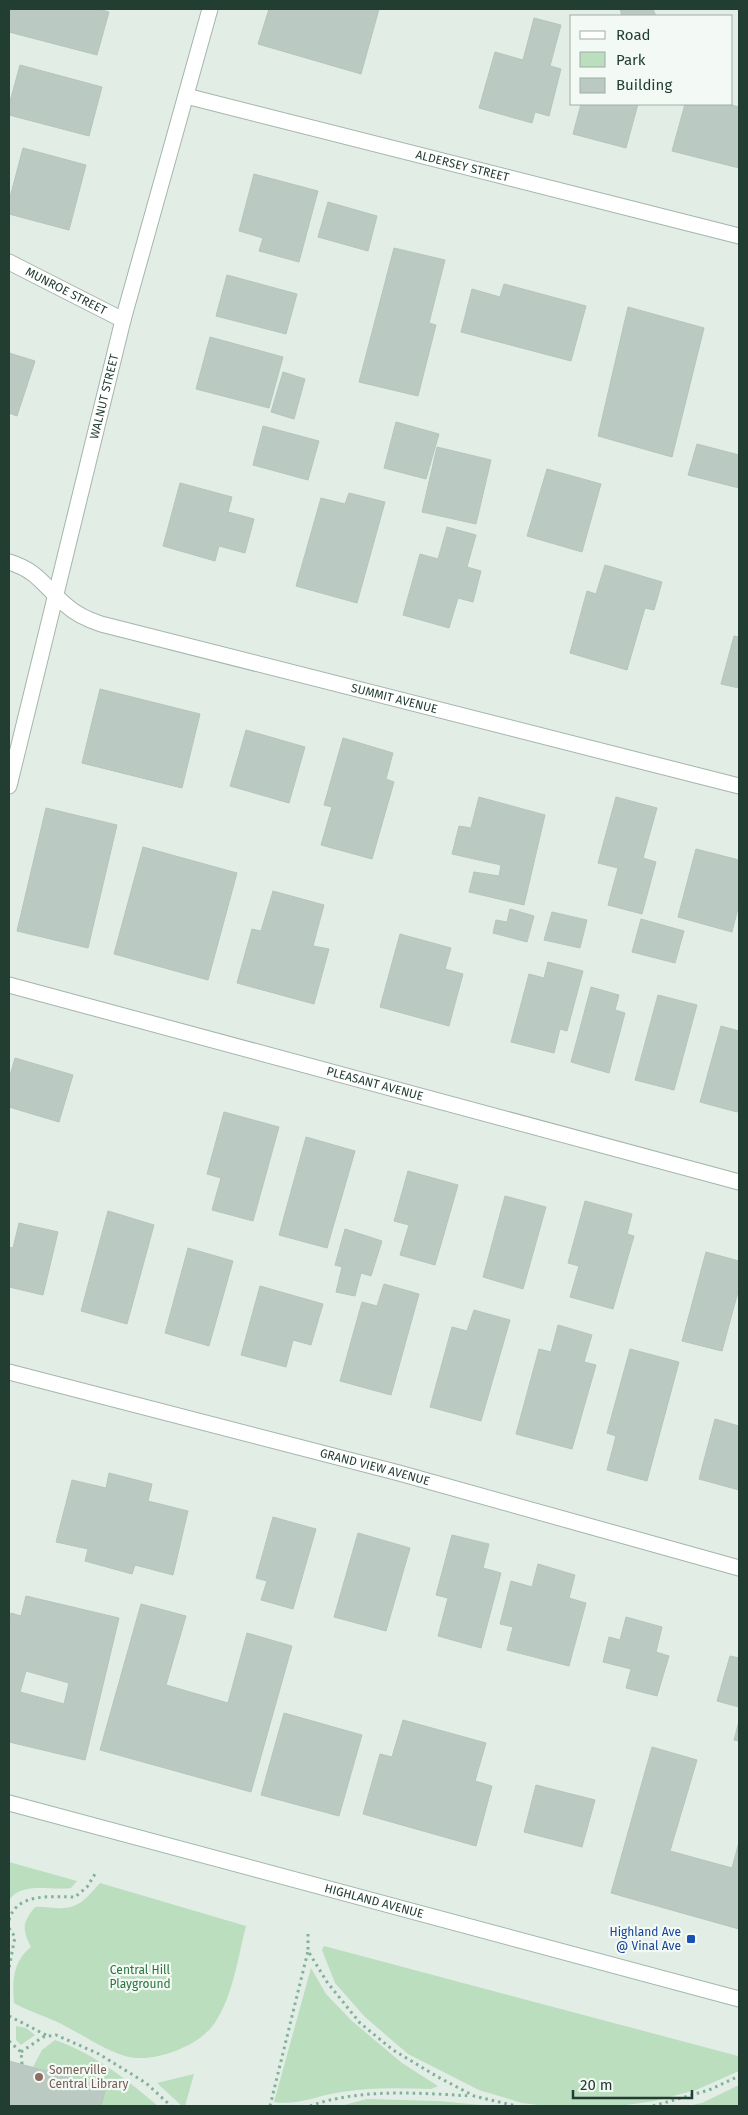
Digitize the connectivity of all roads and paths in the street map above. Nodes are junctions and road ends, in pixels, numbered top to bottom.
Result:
1 (210, 9) edge
2 (186, 96) junction
3 (739, 236) edge
4 (9, 262) edge
5 (123, 320) junction
6 (9, 562) edge
7 (56, 596) junction
8 (9, 786) edge
9 (739, 786) edge
10 (9, 985) edge
11 (739, 1182) edge
12 (9, 1372) edge
13 (739, 1568) edge
14 (9, 1803) edge
15 (94, 1874) dead end
16 (9, 1920) edge
17 (9, 1928) edge
18 (308, 1934) dead end
19 (308, 1952) junction
20 (9, 1968) edge
21 (739, 1999) edge
22 (9, 2016) edge
23 (48, 2036) junction
24 (9, 2041) edge
25 (21, 2052) junction
26 (22, 2064) dead end
27 (739, 2076) edge
28 (474, 2096) junction
29 (171, 2106) edge
30 (270, 2106) edge
31 (310, 2106) edge
32 (516, 2106) edge
33 (653, 2106) edge

1 - 2 street, WALNUT STREET
2 - 3 street, ALDERSEY STREET
2 - 5 street, WALNUT STREET
4 - 5 street, MUNROE STREET
5 - 7 street, WALNUT STREET
6 - 7 street, SUMMIT AVENUE
7 - 8 street, WALNUT STREET
7 - 9 street, SUMMIT AVENUE
10 - 11 street, PLEASANT AVENUE
12 - 13 street, GRAND VIEW AVENUE
14 - 21 street, HIGHLAND AVENUE
15 - 16 path
17 - 20 path
18 - 19 path
19 - 28 path
19 - 30 path
22 - 23 path
23 - 25 path
23 - 29 path
24 - 25 path
25 - 26 path
27 - 33 path
28 - 31 path
28 - 32 path

